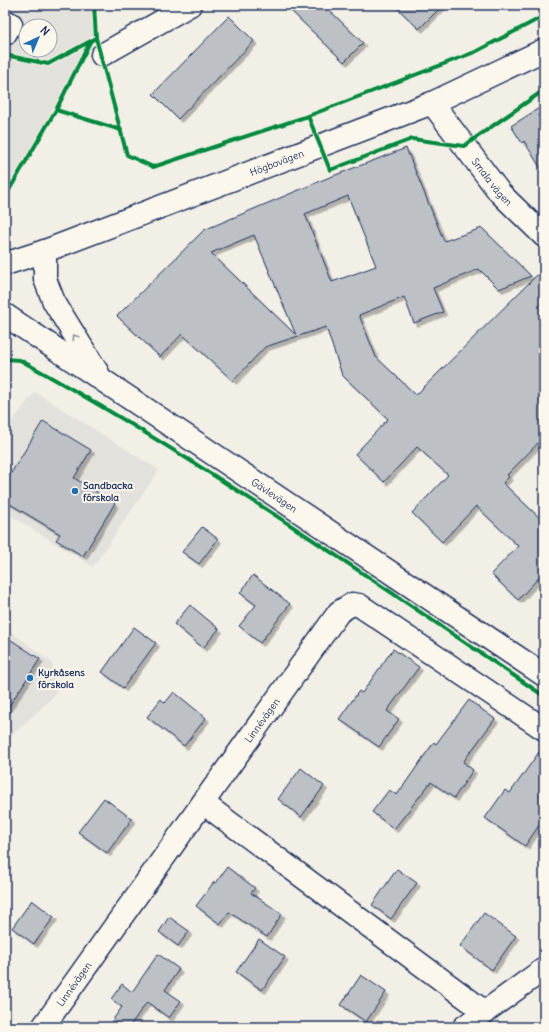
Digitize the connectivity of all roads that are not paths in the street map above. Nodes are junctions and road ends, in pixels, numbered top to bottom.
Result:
1 (190, 5) edge
2 (5, 21) edge
3 (5, 34) edge
4 (544, 50) edge
5 (102, 55) dead end
6 (432, 103) junction
7 (544, 236) edge
8 (45, 250) junction
9 (5, 264) edge
10 (5, 315) edge
11 (104, 381) junction
12 (544, 675) edge
13 (544, 729) edge
14 (203, 803) junction
15 (544, 969) edge
16 (485, 1012) junction
17 (43, 1027) edge
18 (464, 1027) edge

1 - 5 main road
2 - 3 main road
4 - 6 main road, Högbovägen
6 - 7 main road, Smala vägen
6 - 8 main road, Högbovägen
8 - 9 main road, Högbovägen
11 -> 8 main road
10 - 11 main road, Gävlevägen
11 - 12 main road, Gävlevägen
13 - 14 main road, Linnévägen
14 - 16 main road
14 - 17 main road, Linnévägen
15 - 16 main road
16 - 18 main road

